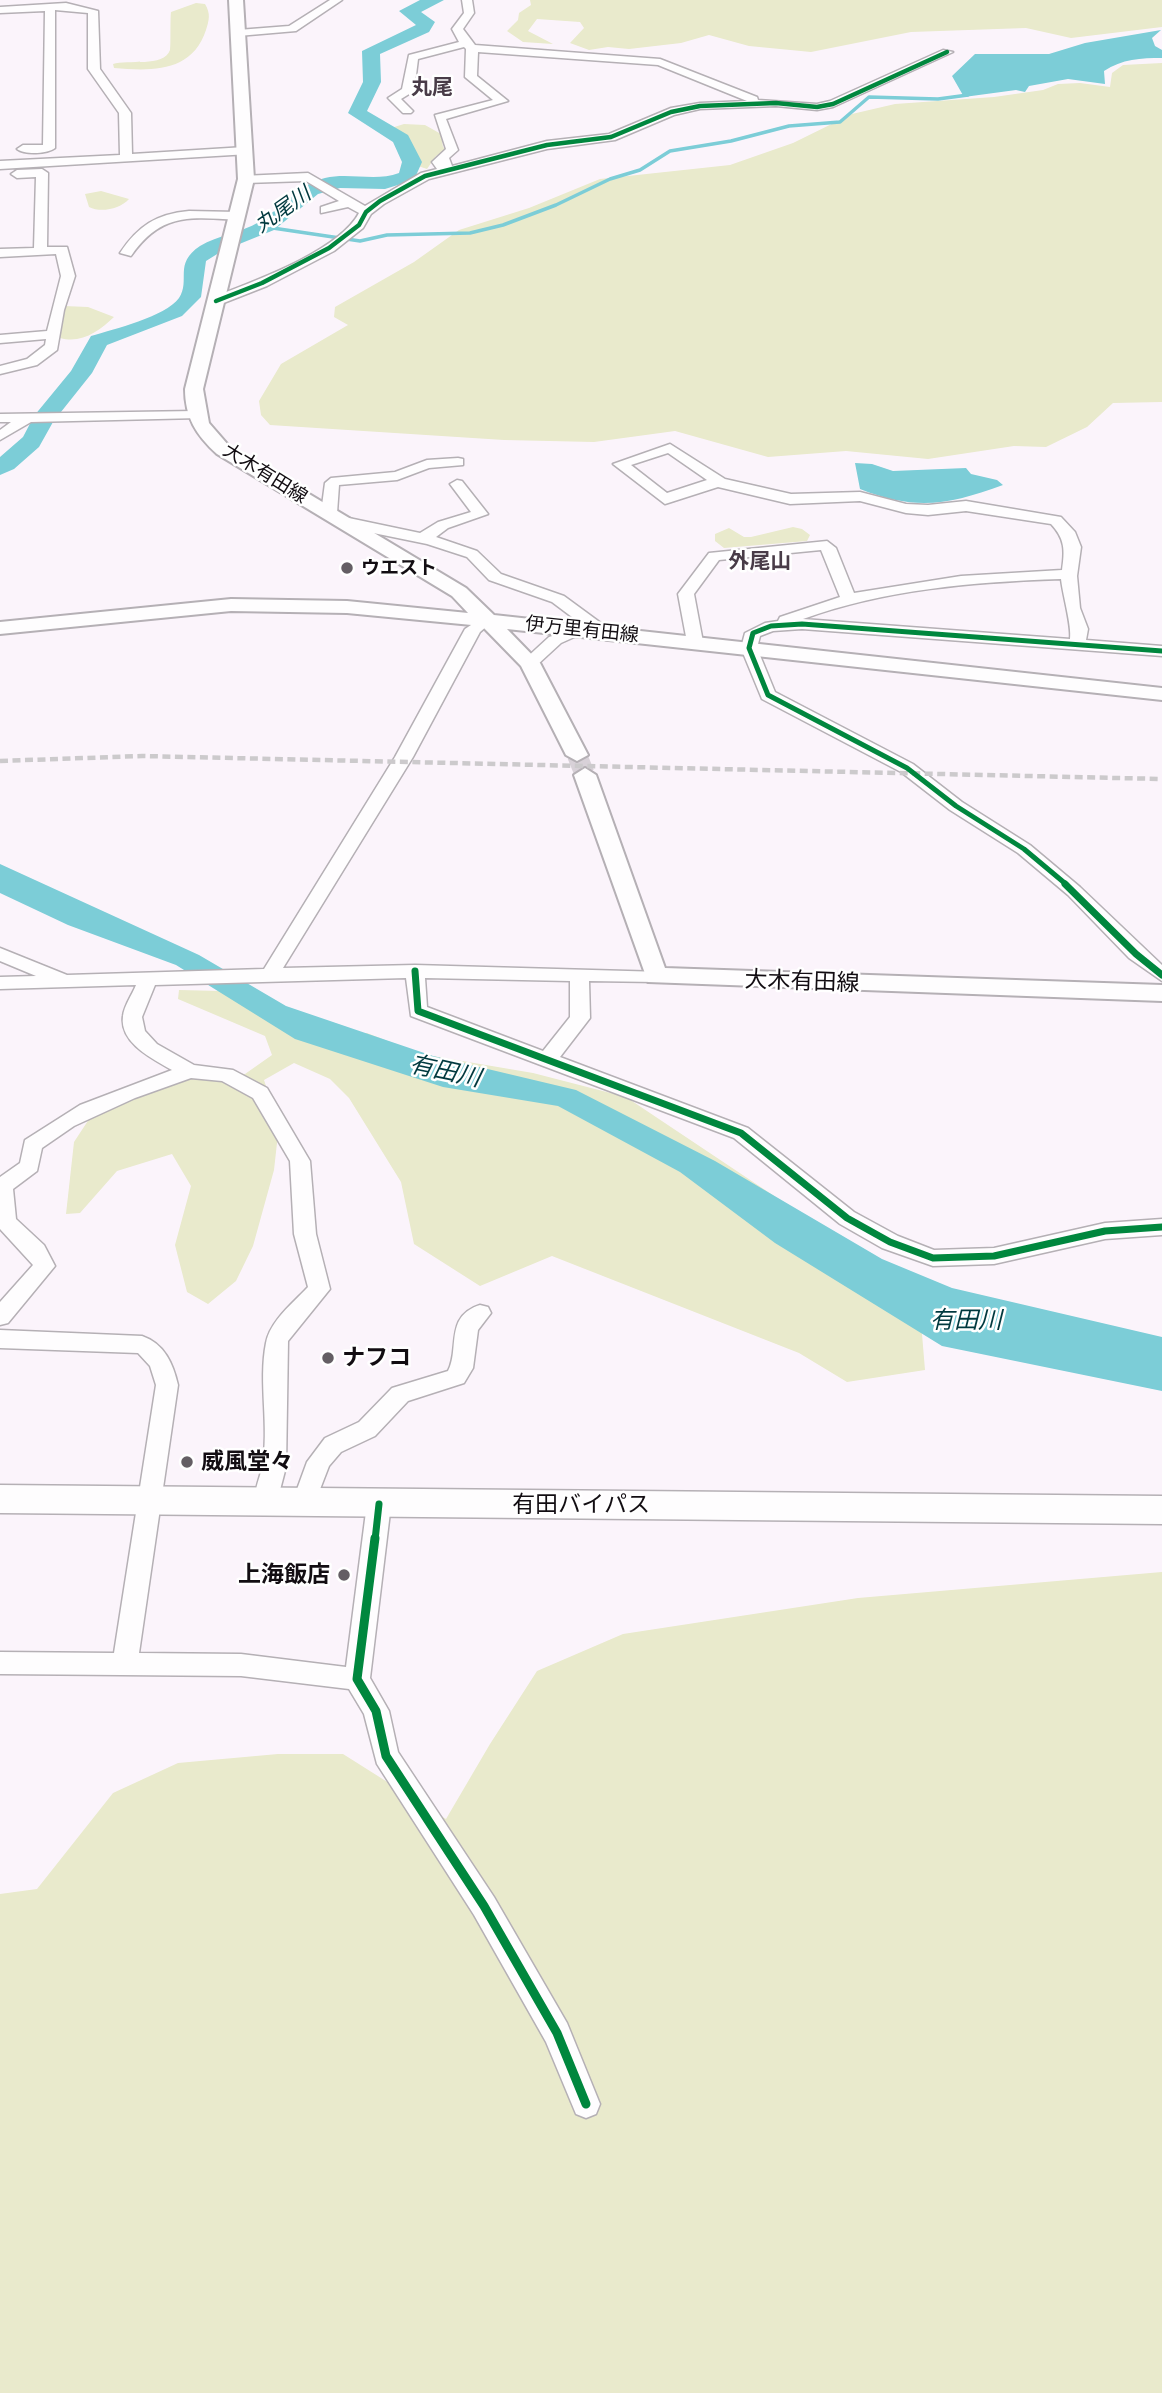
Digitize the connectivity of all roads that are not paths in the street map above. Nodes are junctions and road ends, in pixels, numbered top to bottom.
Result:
1 (236, 0) edge
2 (337, 0) edge
3 (467, 0) edge
4 (50, 7) junction
5 (0, 10) edge
6 (238, 33) junction
7 (469, 45) junction
8 (947, 52) dead end
9 (762, 103) junction
10 (407, 111) dead end
11 (12, 150) dead end
12 (245, 151) junction
13 (126, 158) junction
14 (2, 165) edge
15 (448, 171) junction
16 (246, 179) junction
17 (350, 202) junction
18 (326, 210) dead end
19 (366, 212) junction
20 (237, 216) junction
21 (40, 251) junction
22 (0, 253) edge
23 (126, 253) dead end
24 (216, 301) junction
25 (54, 334) junction
26 (0, 339) edge
27 (0, 370) edge
28 (195, 415) junction
29 (0, 418) edge
30 (27, 418) junction
31 (0, 436) edge
32 (458, 462) dead end
33 (717, 482) junction
34 (457, 484) dead end
35 (336, 518) junction
36 (423, 538) junction
37 (1069, 574) junction
38 (848, 598) junction
39 (486, 620) junction
40 (771, 626) junction
41 (0, 628) edge
42 (582, 630) junction
43 (603, 632) junction
44 (695, 642) junction
45 (1077, 645) junction
46 (748, 648) junction
47 (1162, 651) edge
48 (530, 663) junction
49 (1162, 694) edge
50 (0, 954) edge
51 (415, 971) junction
52 (271, 973) junction
53 (579, 974) junction
54 (1162, 975) edge
55 (656, 976) junction
56 (148, 979) junction
57 (68, 981) junction
58 (0, 984) edge
59 (1162, 993) edge
60 (547, 1060) junction
61 (190, 1071) junction
62 (1162, 1227) edge
63 (480, 1313) dead end
64 (0, 1317) edge
65 (0, 1339) edge
66 (0, 1499) edge
67 (150, 1501) junction
68 (267, 1502) junction
69 (304, 1503) junction
70 (379, 1504) junction
71 (1162, 1510) edge
72 (0, 1663) edge
73 (125, 1664) junction
74 (357, 1679) junction
75 (586, 2104) dead end

1 - 6 main road
2 - 6 street
3 - 7 street
4 - 5 street
4 - 11 street
4 - 13 street
6 - 12 main road
7 - 9 street
7 - 10 street
7 - 15 street
8 - 9 street
9 - 15 street
12 - 13 street
12 - 16 main road
13 - 14 street
14 - 21 street
15 - 19 street
16 - 17 street
16 - 20 main road
17 - 18 street
17 - 19 street
19 - 24 street
20 - 23 street
20 - 24 main road
21 - 22 street
21 - 25 street
24 - 28 main road
25 - 26 street
25 - 27 street
28 - 30 street
28 - 35 main road, 大木有田線
29 - 30 street
30 - 31 street
32 - 35 street
33 - 33 street
33 - 37 street
34 - 36 street
35 - 36 street
35 - 39 main road, 大木有田線
36 - 43 street
37 - 38 street
37 - 45 street
38 - 40 street
38 - 44 street
39 - 41 main road, 伊万里有田線
39 - 42 main road, 伊万里有田線
39 - 48 main road, 大木有田線
39 - 52 street
40 - 45 street
40 - 46 street
42 - 43 main road, 伊万里有田線
42 - 48 street
43 - 44 main road, 伊万里有田線
44 - 46 main road, 伊万里有田線
45 - 47 street
46 - 49 main road, 伊万里有田線
46 - 54 street
48 - 55 main road, 大木有田線
50 - 57 street
51 - 52 street
51 - 53 street
51 - 60 street
52 - 56 street
53 - 55 street
53 - 60 street
55 - 59 main road, 大木有田線
56 - 57 street
56 - 61 street
57 - 58 street
60 - 62 street
61 - 64 street
61 - 68 street
63 - 69 street
65 - 67 street
66 - 67 highway, 有田バイパス
67 - 68 highway, 有田バイパス
67 - 73 street
68 - 69 highway, 有田バイパス
69 - 70 highway, 有田バイパス
70 - 71 highway, 有田バイパス
70 - 74 street
72 - 73 street
73 - 74 street
74 - 75 street

